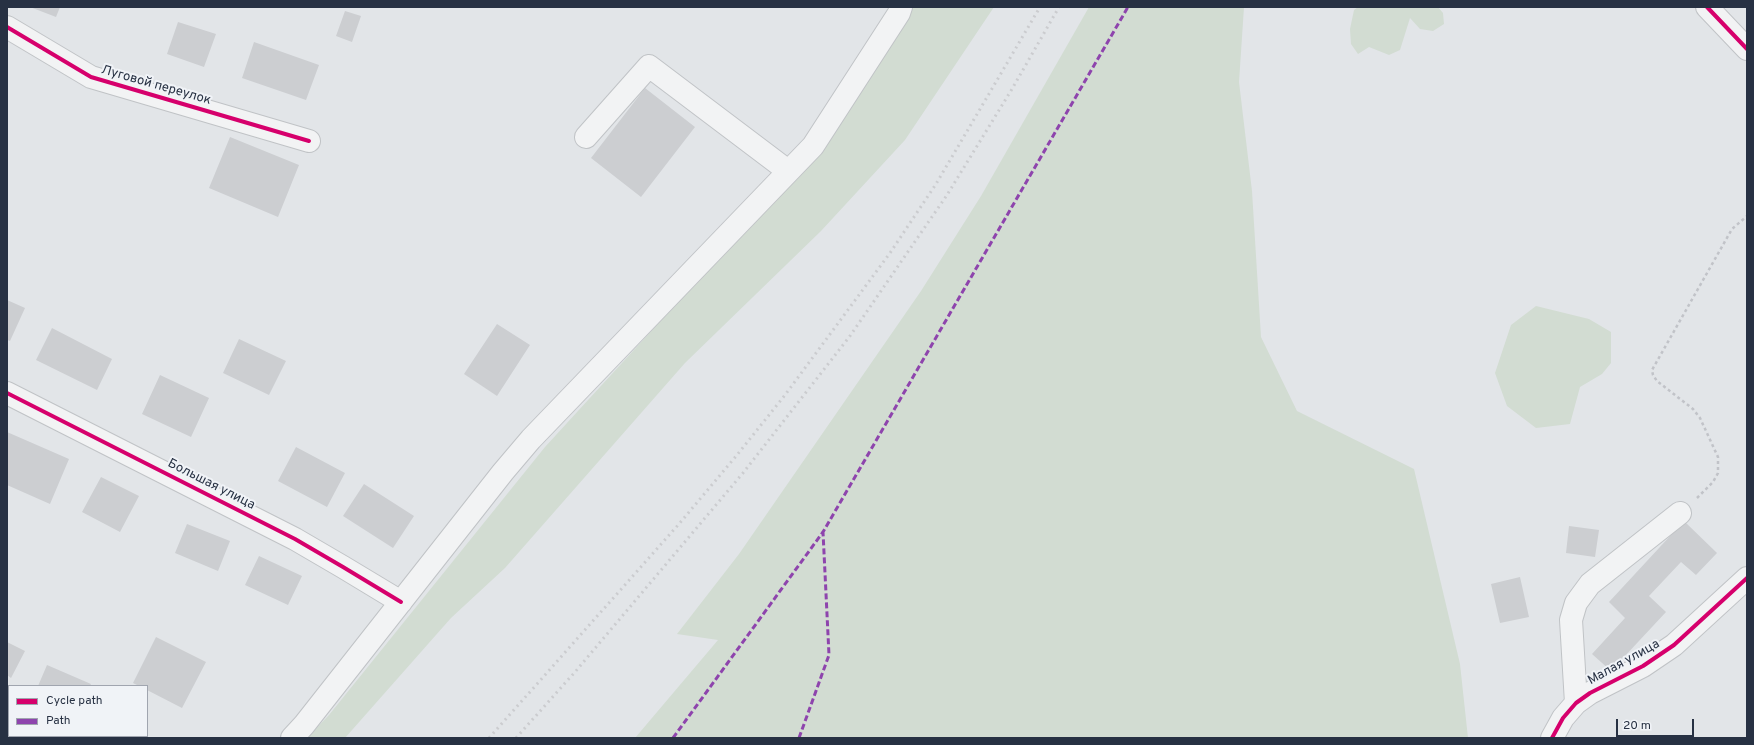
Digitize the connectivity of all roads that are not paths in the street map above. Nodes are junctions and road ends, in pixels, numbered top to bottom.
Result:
1 (900, 7) edge
2 (1707, 7) edge
3 (7, 27) edge
4 (1747, 49) edge
5 (586, 137) dead end
6 (309, 141) dead end
7 (788, 171) junction
8 (7, 393) edge
9 (1680, 513) road end
10 (1747, 578) edge
11 (401, 602) junction
12 (1576, 703) junction
13 (292, 738) edge
14 (1552, 738) edge

1 - 7 street
2 - 4 street
3 - 6 street, Луговой переулок
5 - 7 street
7 - 11 street
8 - 11 street, Большая улица
9 - 12 street
10 - 12 street, Малая улица
11 - 13 street
12 - 14 street, Малая улица

